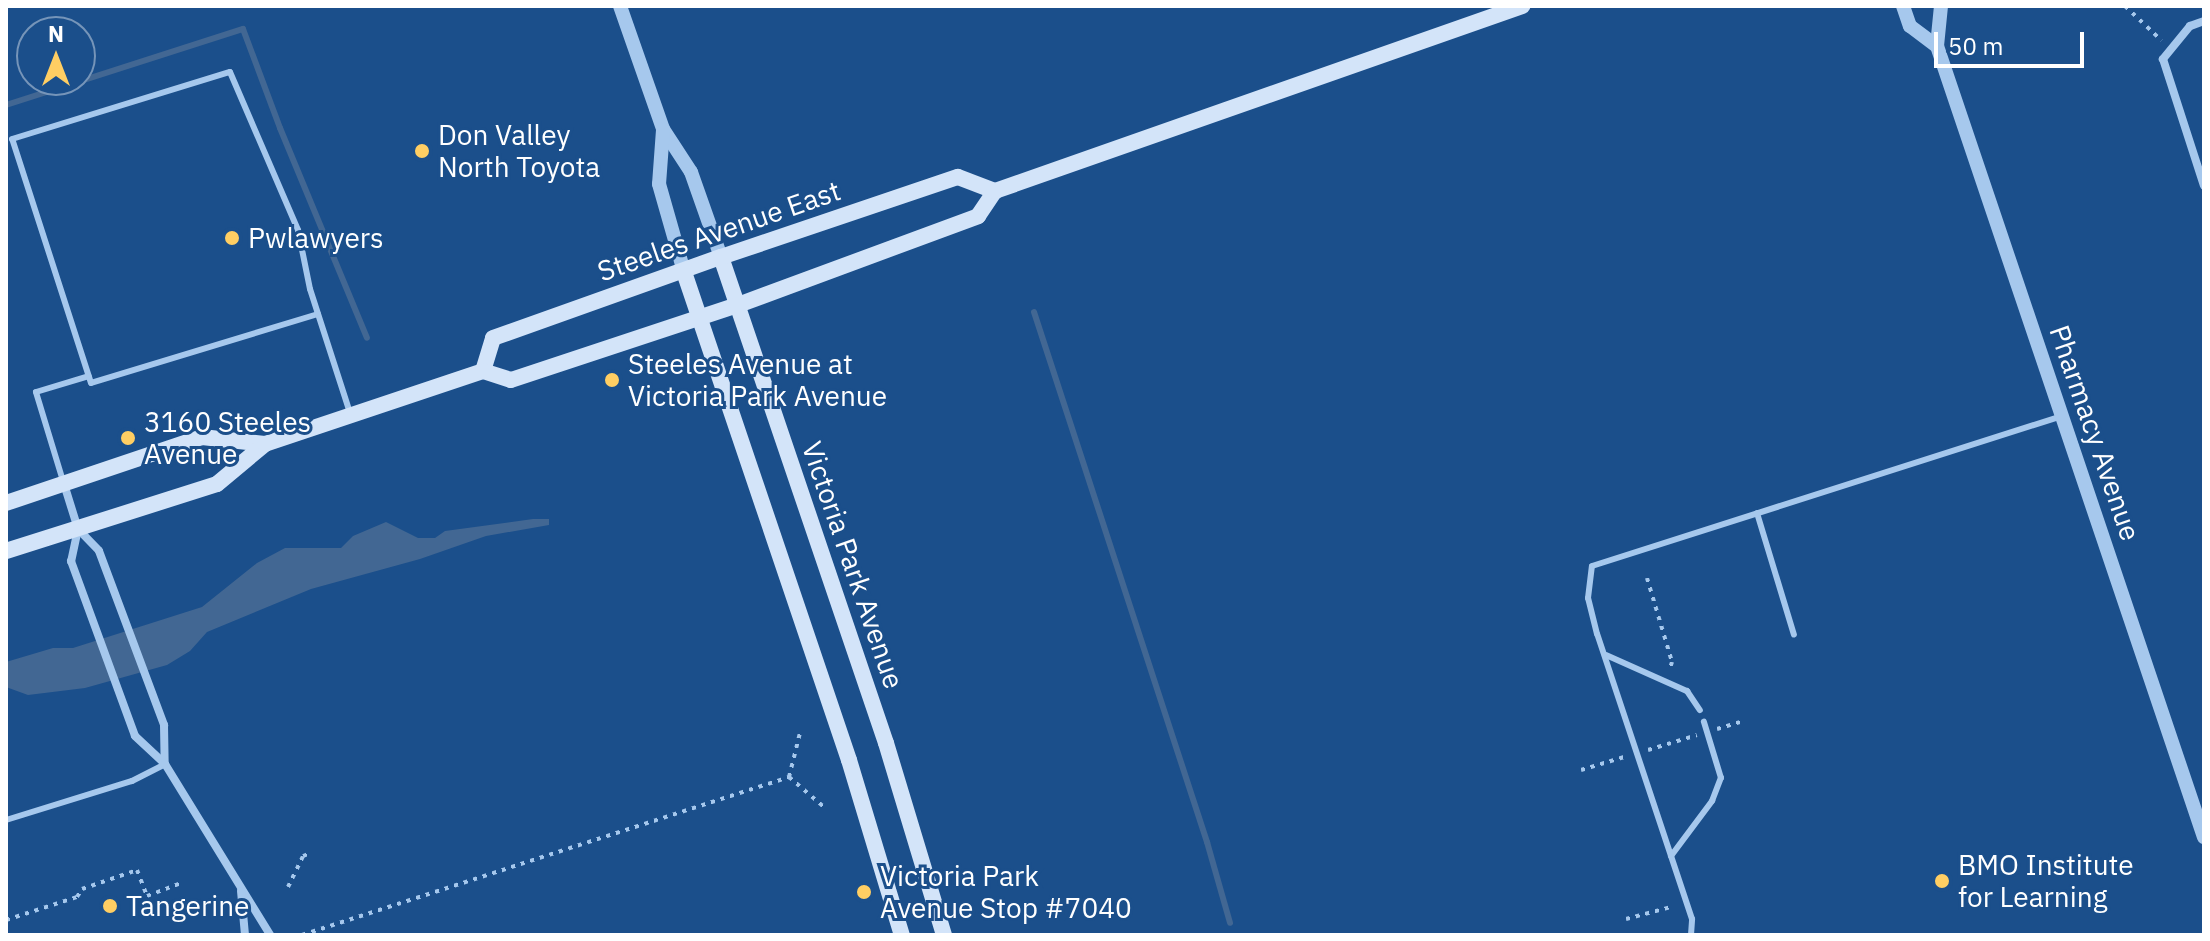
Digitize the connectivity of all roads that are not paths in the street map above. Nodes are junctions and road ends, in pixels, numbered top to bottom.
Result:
1 (620, 6) edge
2 (1522, 6) edge
3 (1903, 6) edge
4 (1941, 6) edge
5 (2204, 21) edge
6 (1937, 46) junction
7 (663, 129) junction
8 (15, 147) junction
9 (6, 150) edge
10 (2204, 186) edge
11 (995, 191) junction
12 (721, 257) junction
13 (684, 272) junction
14 (738, 305) junction
15 (318, 314) junction
16 (698, 318) junction
17 (483, 371) junction
18 (89, 376) junction
19 (351, 416) junction
20 (2063, 416) junction
21 (265, 444) junction
22 (64, 484) junction
23 (6, 503) edge
24 (1757, 513) junction
25 (78, 529) junction
26 (6, 551) edge
27 (1794, 635) dead end
28 (1606, 655) junction
29 (1700, 710) dead end
30 (1704, 722) dead end
31 (165, 764) junction
32 (6, 820) edge
33 (2204, 837) edge
34 (1671, 856) junction
35 (240, 886) junction
36 (245, 935) edge
37 (270, 935) edge
38 (902, 935) edge
39 (944, 935) edge
40 (1691, 935) edge

1 - 7 street, Victoria Park Avenue
2 - 11 main road
3 - 6 street, Pharmacy Avenue
4 - 6 street, Pharmacy Avenue
5 - 10 street
6 - 20 street, Pharmacy Avenue
7 - 12 street, Victoria Park Avenue
7 - 13 street, Victoria Park Avenue
8 - 9 lane
8 - 15 lane
8 - 18 lane
11 - 12 main road, Steeles Avenue East
11 - 14 main road
12 - 13 main road, Steeles Avenue East
12 - 14 main road, Victoria Park Avenue
13 - 16 main road, Victoria Park Avenue
13 - 17 main road, Steeles Avenue East
14 - 16 main road
14 - 39 main road, Victoria Park Avenue
15 - 18 lane
15 - 19 lane
16 - 17 main road
16 - 38 main road, Victoria Park Avenue
17 - 19 main road
18 - 22 lane
19 - 21 main road
20 - 24 lane
20 - 33 street, Pharmacy Avenue
21 - 22 main road
21 - 25 main road
22 - 23 main road
22 - 25 street
24 - 27 lane
24 - 28 lane
25 - 26 main road
25 - 31 street
25 - 31 street
28 - 29 lane
28 - 34 lane
30 - 34 lane
31 - 32 lane
31 - 35 street
34 - 40 lane
35 - 36 street
35 - 37 street

